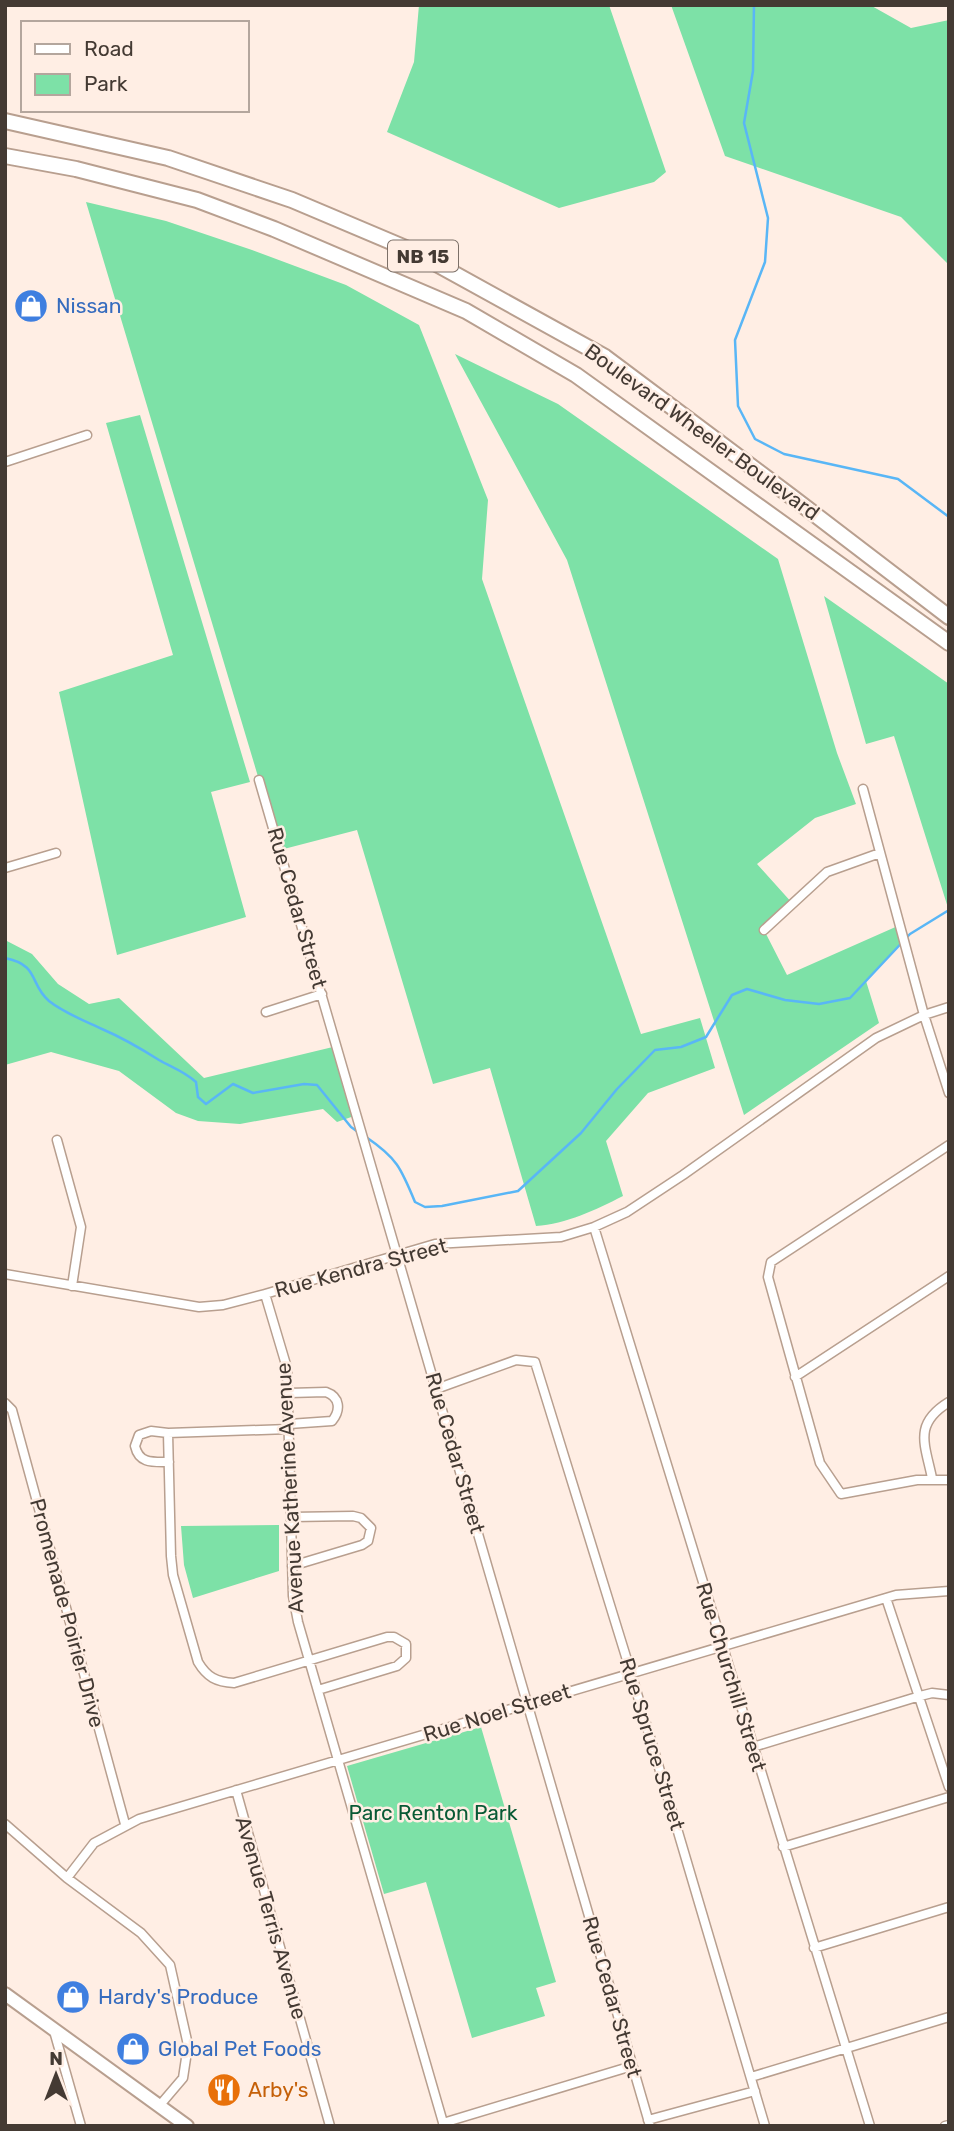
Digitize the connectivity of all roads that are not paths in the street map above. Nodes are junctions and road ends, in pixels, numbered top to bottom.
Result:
1 (5, 121) edge
2 (5, 156) edge
3 (5, 161) edge
4 (122, 181) junction
5 (87, 435) dead end
6 (5, 462) edge
7 (949, 617) edge
8 (949, 643) edge
9 (259, 780) dead end
10 (863, 789) dead end
11 (55, 853) dead end
12 (880, 853) junction
13 (5, 869) edge
14 (764, 930) dead end
15 (322, 995) junction
16 (949, 1007) edge
17 (267, 1012) dead end
18 (924, 1015) junction
19 (949, 1093) edge
20 (57, 1140) dead end
21 (949, 1145) edge
22 (594, 1227) junction
23 (397, 1255) junction
24 (5, 1274) edge
25 (949, 1276) edge
26 (72, 1286) junction
27 (265, 1294) junction
28 (794, 1377) junction
29 (436, 1389) junction
30 (289, 1393) junction
31 (949, 1402) edge
32 (5, 1403) edge
33 (289, 1426) junction
34 (168, 1433) junction
35 (169, 1462) junction
36 (932, 1478) junction
37 (949, 1480) edge
38 (292, 1517) junction
39 (292, 1566) junction
40 (949, 1591) edge
41 (886, 1598) junction
42 (722, 1647) junction
43 (309, 1660) junction
44 (631, 1673) junction
45 (318, 1690) junction
46 (949, 1695) edge
47 (920, 1696) junction
48 (527, 1703) junction
49 (753, 1747) junction
50 (339, 1760) junction
51 (949, 1787) edge
52 (236, 1790) junction
53 (949, 1797) edge
54 (5, 1824) edge
55 (125, 1824) junction
56 (788, 1846) junction
57 (67, 1878) junction
58 (949, 1907) edge
59 (814, 1948) junction
60 (5, 1994) edge
61 (949, 2017) edge
62 (53, 2029) junction
63 (846, 2050) junction
64 (632, 2066) junction
65 (751, 2077) junction
66 (755, 2091) junction
67 (160, 2105) junction
68 (649, 2123) edge
69 (443, 2124) edge
70 (81, 2126) edge
71 (187, 2126) edge
72 (330, 2126) edge
73 (765, 2126) edge
74 (870, 2126) edge

1 - 7 highway, Boulevard Wheeler Boulevard / NB 15
2 - 4 highway, Boulevard Wheeler Boulevard / NB 15
3 - 4 highway
4 - 8 highway, Boulevard Wheeler Boulevard / NB 15
5 - 6 street
9 - 15 street, Rue Cedar Street
10 - 12 street
11 - 13 street
12 - 14 street
12 - 18 street
15 - 17 street
15 - 23 street, Rue Cedar Street
16 - 18 street, Rue Kendra Street
18 - 19 street
18 - 22 street, Rue Kendra Street
20 - 26 street
21 - 28 street
22 - 23 street, Rue Kendra Street
22 - 42 street, Rue Churchill Street
23 - 27 street, Rue Kendra Street
23 - 29 street, Rue Cedar Street
24 - 26 street, Rue Kendra Street
25 - 28 street
26 - 27 street, Rue Kendra Street
27 - 30 street, Avenue Katherine Avenue
28 - 36 street
29 - 44 street, Rue Spruce Street
29 - 48 street, Rue Cedar Street
30 - 33 street, Avenue Katherine Avenue
30 - 33 street
31 - 36 street
32 - 55 street, Promenade Poirier Drive
33 - 34 street
33 - 38 street, Avenue Katherine Avenue
34 - 35 street
34 - 35 street
35 - 43 street
36 - 37 street
38 - 39 street, Avenue Katherine Avenue
38 - 39 street
39 - 43 street, Avenue Katherine Avenue
40 - 41 street, Rue Noel Street
41 - 42 street, Rue Noel Street
41 - 47 street
42 - 44 street, Rue Noel Street
42 - 49 street, Rue Churchill Street
43 - 45 street, Avenue Katherine Avenue
43 - 45 street
44 - 48 street, Rue Noel Street
44 - 65 street, Rue Spruce Street
45 - 50 street, Avenue Katherine Avenue
46 - 47 street
47 - 49 street
47 - 51 street
48 - 50 street, Rue Noel Street
48 - 64 street, Rue Cedar Street
49 - 56 street, Rue Churchill Street
50 - 52 street, Rue Noel Street
50 - 69 street, Avenue Katherine Avenue
52 - 55 street, Rue Noel Street
52 - 72 street, Avenue Terris Avenue
53 - 56 street
54 - 57 street
55 - 57 street, Rue Noel Street
56 - 59 street, Rue Churchill Street
57 - 67 street
58 - 59 street
59 - 63 street, Rue Churchill Street
60 - 62 main road
61 - 63 street
62 - 67 main road
62 - 70 street
63 - 65 street
63 - 74 street, Rue Churchill Street
64 - 68 street, Rue Cedar Street
64 - 69 street
65 - 66 street, Rue Spruce Street
66 - 68 street
66 - 73 street, Rue Spruce Street
67 - 71 main road

